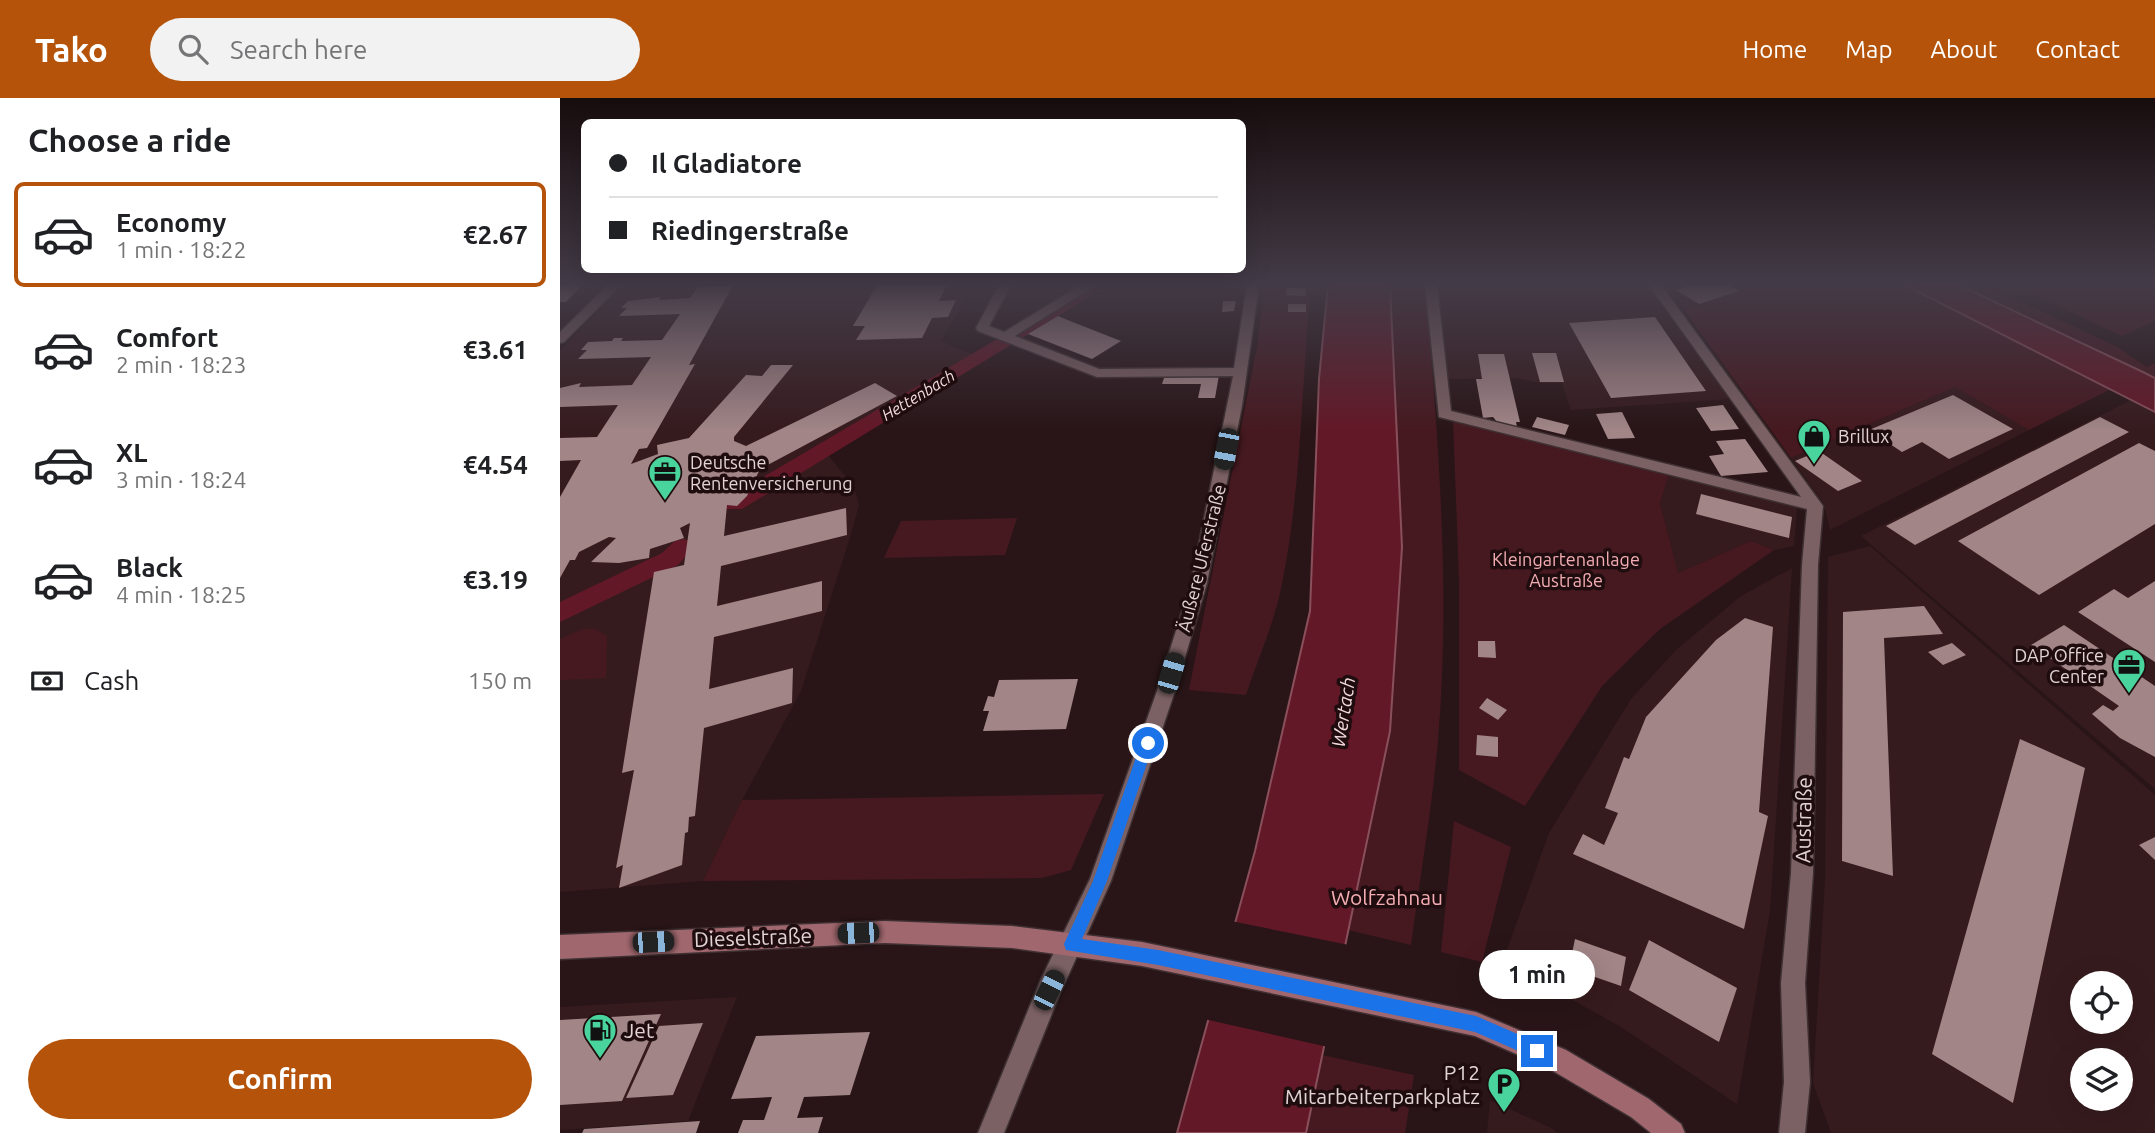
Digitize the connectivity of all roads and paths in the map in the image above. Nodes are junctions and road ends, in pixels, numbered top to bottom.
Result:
1 (996, 333) edge
2 (1011, 333) edge
3 (1246, 333) edge
4 (1436, 333) edge
5 (1691, 333) edge
6 (1005, 337) junction
7 (1241, 372) junction
8 (1815, 506) junction
9 (1072, 944) junction
10 (560, 947) edge
11 (991, 1133) edge
12 (1672, 1133) edge
13 (1792, 1133) edge

1 - 6 street
2 - 6 street
3 - 7 street, Äußere Uferstraße
4 - 8 street
5 - 8 street
6 - 7 street
7 - 9 street, Äußere Uferstraße
8 - 13 street, Austraße
9 - 10 main road, Dieselstraße
9 - 11 street, Äußere Uferstraße
9 - 12 main road, Dieselstraße

